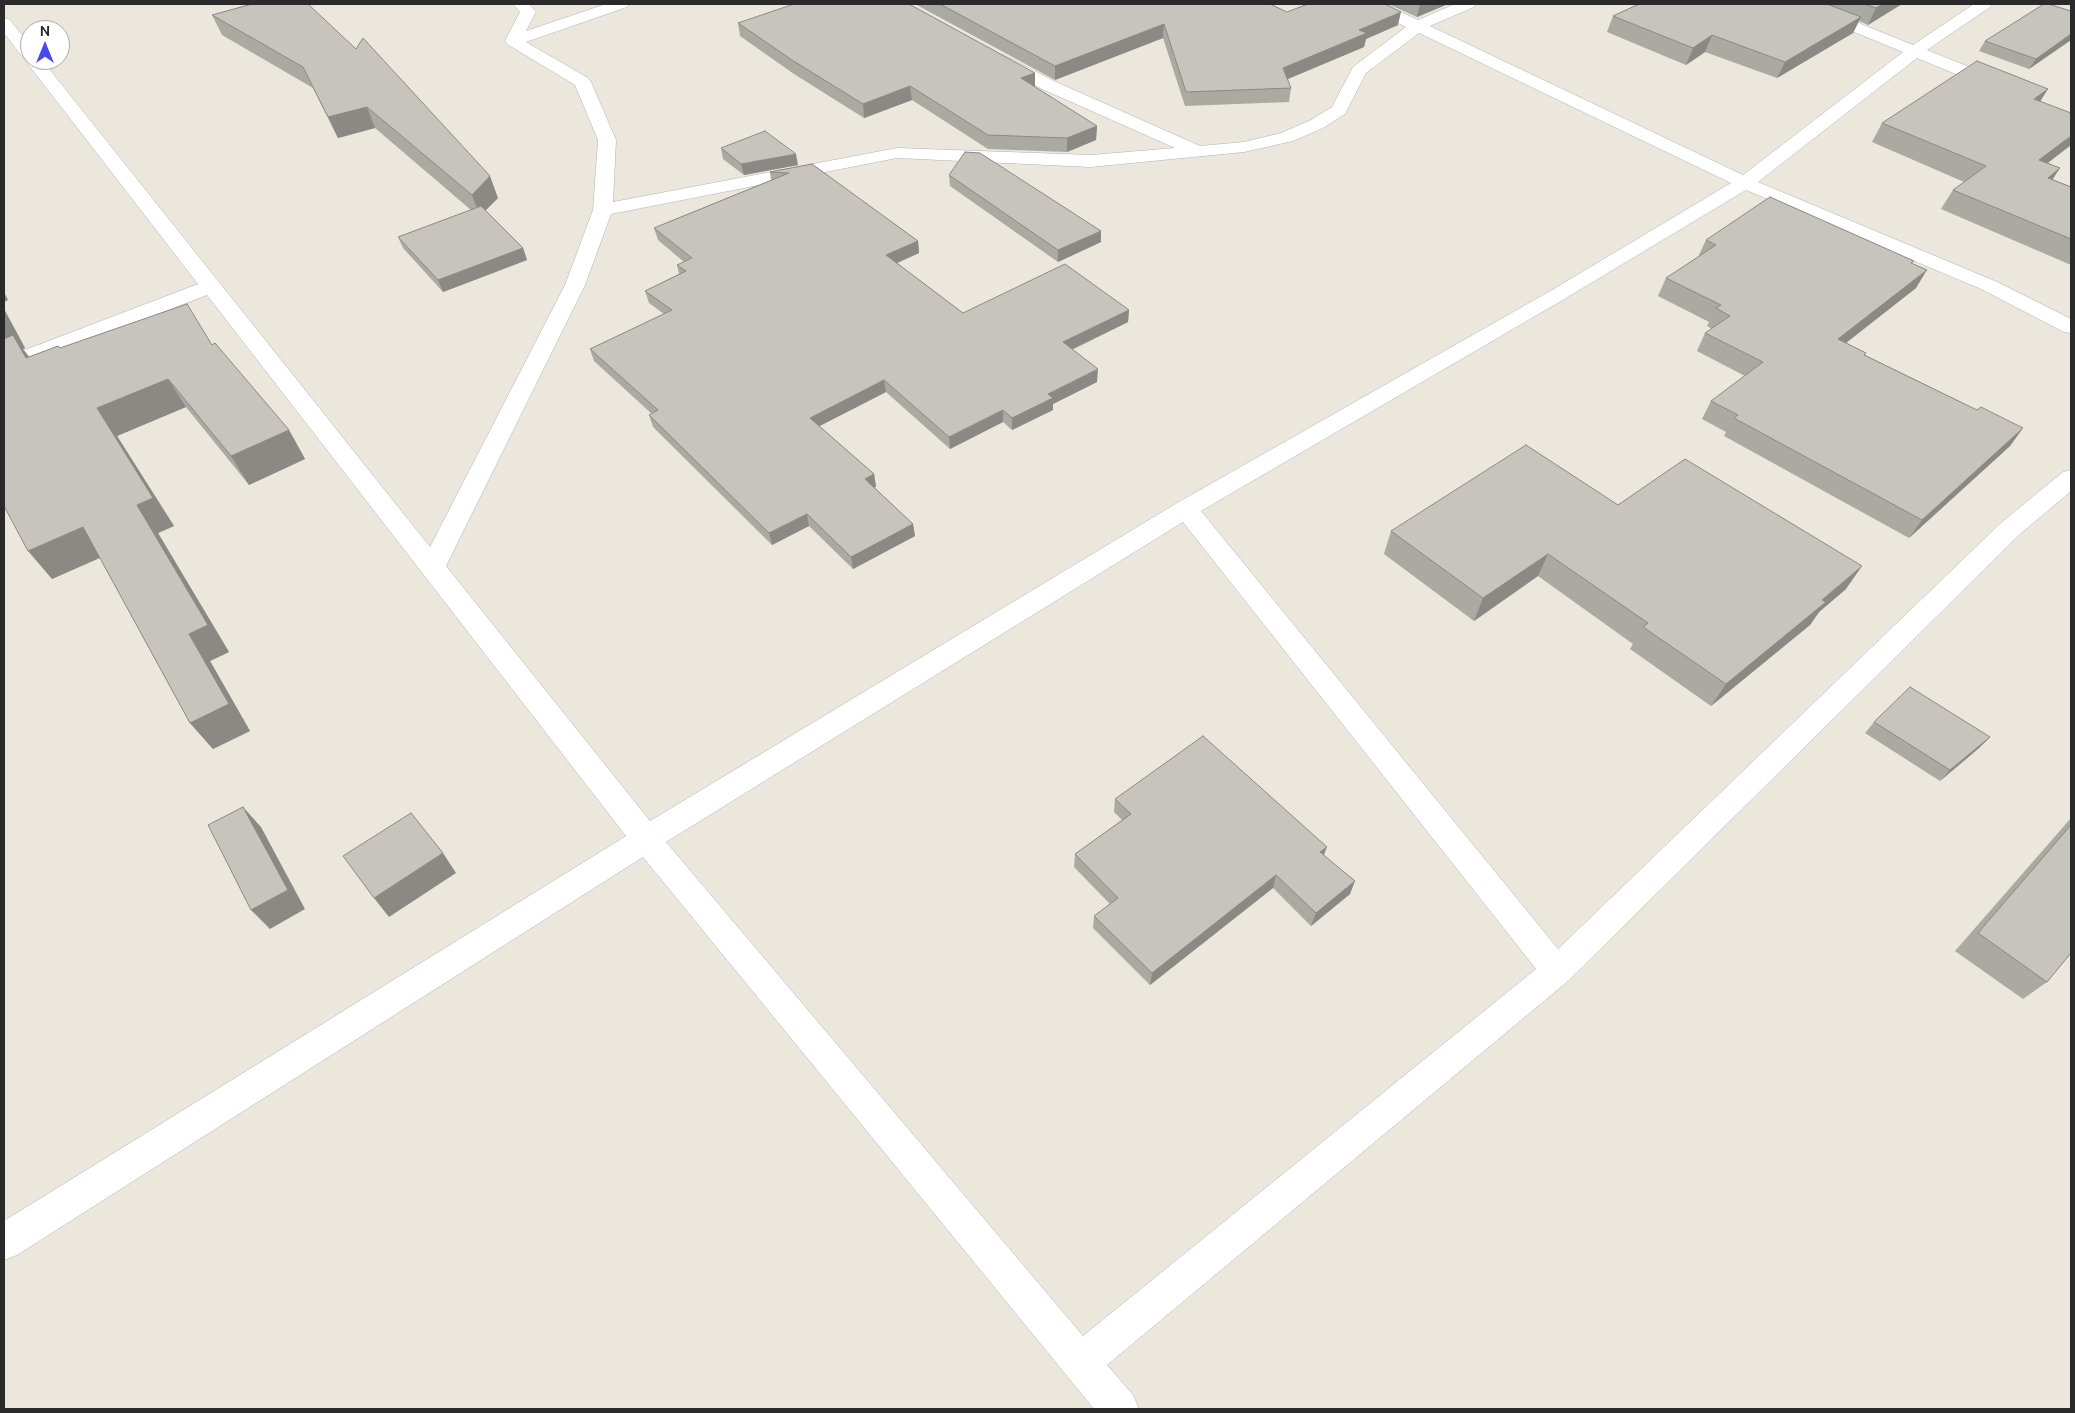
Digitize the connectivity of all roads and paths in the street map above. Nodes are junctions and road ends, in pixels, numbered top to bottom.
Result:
1 (521, 4) edge
2 (621, 4) edge
3 (1372, 4) edge
4 (1468, 4) edge
5 (1799, 4) edge
6 (1984, 4) edge
7 (4, 23) edge
8 (1419, 25) junction
9 (513, 41) junction
10 (20, 43) edge
11 (988, 51) edge
12 (1915, 51) junction
13 (41, 70) edge
14 (2016, 92) edge
15 (1197, 151) junction
16 (1744, 183) junction
17 (603, 210) junction
18 (211, 286) junction
19 (2071, 327) edge
20 (4, 366) edge
21 (2071, 478) edge
22 (1186, 509) junction
23 (432, 568) junction
24 (646, 839) junction
25 (1557, 971) junction
26 (4, 1242) edge
27 (1080, 1362) junction
28 (1119, 1409) edge

1 - 9 street
2 - 9 street
3 - 8 street
4 - 8 street
5 - 12 street
6 - 12 street
7 - 10 street
8 - 15 street
8 - 16 street
9 - 17 street
11 - 15 street
12 - 14 street
12 - 16 street
13 - 18 street
15 - 17 street
16 - 19 street
16 - 22 street
17 - 23 street
18 - 20 street
18 - 23 street
21 - 25 street
22 - 24 street
22 - 25 street
23 - 24 street
24 - 26 street
24 - 27 street
25 - 27 street
27 - 28 street

